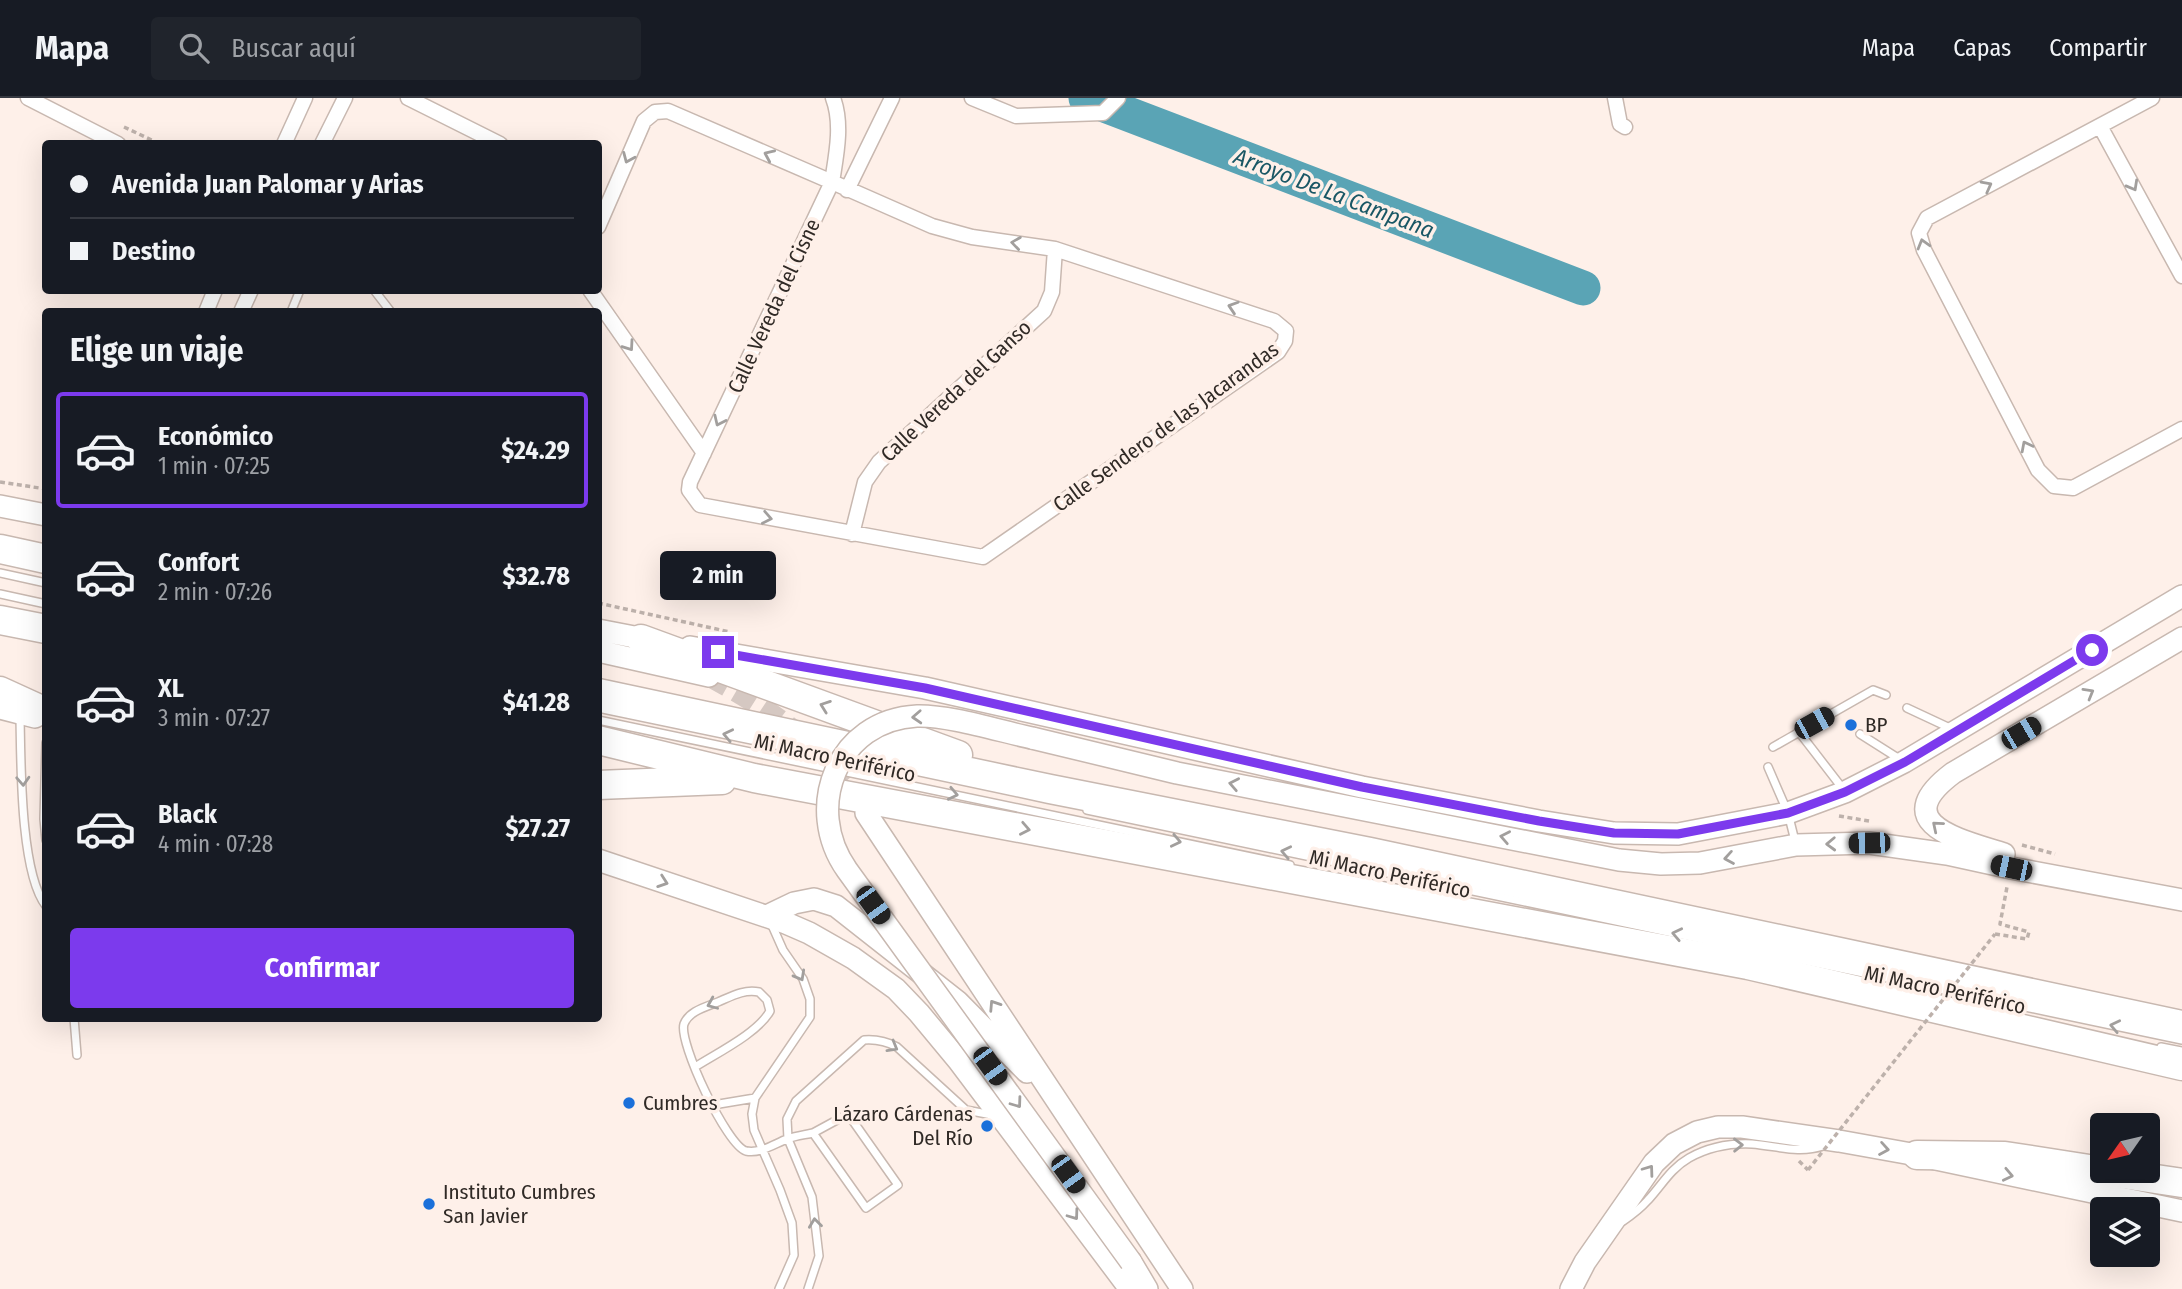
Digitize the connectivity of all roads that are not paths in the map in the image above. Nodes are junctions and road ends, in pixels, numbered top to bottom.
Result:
1 (28, 98) edge
2 (305, 98) edge
3 (345, 98) edge
4 (408, 98) edge
5 (833, 98) edge
6 (892, 98) edge
7 (972, 98) edge
8 (1615, 98) edge
9 (2152, 98) edge
10 (1117, 99) edge
11 (2100, 126) junction
12 (1625, 127) dead end
13 (110, 140) edge
14 (286, 140) edge
15 (324, 140) edge
16 (492, 140) edge
17 (832, 183) junction
18 (847, 190) junction
19 (602, 218) edge
20 (1055, 249) junction
21 (2182, 276) edge
22 (377, 294) edge
23 (593, 294) edge
24 (388, 308) edge
25 (2182, 429) edge
26 (704, 453) junction
27 (4, 505) edge
28 (700, 505) joint
29 (42, 516) edge
30 (852, 534) junction
31 (0, 550) edge
32 (42, 558) edge
33 (0, 573) edge
34 (42, 582) edge
35 (0, 594) edge
36 (2182, 596) edge
37 (42, 603) edge
38 (0, 620) edge
39 (42, 628) edge
40 (602, 631) edge
41 (2182, 638) edge
42 (641, 639) junction
43 (602, 652) edge
44 (709, 676) tunnel mouth
45 (0, 691) edge
46 (602, 694) edge
47 (1886, 695) dead end
48 (1907, 708) dead end
49 (602, 709) edge
50 (22, 711) edge
51 (1829, 715) junction
52 (42, 718) edge
53 (1838, 719) dead end
54 (602, 721) edge
55 (1956, 731) junction
56 (1799, 732) junction
57 (1860, 734) dead end
58 (602, 741) edge
59 (1773, 747) dead end
60 (858, 762) dead end
61 (1905, 762) junction
62 (1768, 767) dead end
63 (754, 778) junction
64 (602, 785) edge
65 (1050, 789) junction
66 (1845, 792) junction
67 (1077, 808) dead end
68 (866, 813) dead end
69 (1788, 813) junction
70 (1796, 845) junction
71 (602, 861) edge
72 (1302, 867) dead end
73 (2092, 883) junction
74 (2182, 900) edge
75 (42, 901) edge
76 (767, 916) junction
77 (1611, 930) dead end
78 (1890, 988) dead end
79 (74, 1022) edge
80 (2182, 1025) edge
81 (2182, 1040) edge
82 (2143, 1051) junction
83 (2182, 1051) edge
84 (77, 1055) dead end
85 (695, 1066) junction
86 (2182, 1066) edge
87 (2182, 1084) edge
88 (755, 1098) junction
89 (1059, 1103) junction
90 (713, 1105) junction
91 (1001, 1117) junction
92 (813, 1133) junction
93 (788, 1139) junction
94 (762, 1150) junction
95 (1917, 1155) junction
96 (2090, 1169) edge
97 (2160, 1180) edge
98 (2182, 1183) edge
99 (2182, 1211) edge
100 (779, 1289) edge
101 (808, 1289) edge
102 (1130, 1289) edge
103 (1147, 1289) edge
104 (1182, 1289) edge
105 (1571, 1289) edge

1 - 13 street
2 - 14 street
3 - 15 street
4 - 16 street
5 - 17 street, Calle Vereda del Cisne
6 - 18 street
7 - 10 street
8 - 12 street
9 - 11 street
11 -> 21 street
25 -> 11 street
17 - 18 street, Calle Sendero de las Jacarandas
17 -> 19 street, Calle Sendero de las Jacarandas
17 -> 26 street, Calle Vereda del Cisne
20 -> 18 street, Calle Sendero de las Jacarandas
20 - 30 street, Calle Vereda del Ganso
30 -> 20 street, Calle Sendero de las Jacarandas
22 - 24 lane
23 -> 26 street
26 - 28 street, Calle Vereda del Cisne
27 - 29 main road
28 -> 30 street, Calle Sendero de las Jacarandas
31 - 32 highway
33 - 34 lane
35 - 37 lane
36 - 55 main road
38 - 39 highway
40 - 42 main road
73 -> 41 main road
65 -> 42 highway
42 - 69 main road
43 - 44 main road
45 - 50 highway
46 - 65 highway
47 - 51 lane
48 - 55 lane
60 -> 49 lane, Mi Macro Periférico
50 - 52 main road
50 -> 75 lane
51 - 53 lane
51 - 56 lane
54 -> 72 lane, Mi Macro Periférico
55 - 61 main road
56 - 59 lane
56 - 66 lane
57 - 61 lane
58 - 63 highway
61 - 66 main road
62 - 69 lane
63 - 64 highway
63 -> 82 highway
65 - 80 highway
66 - 69 main road
81 -> 67 lane, Mi Macro Periférico
89 -> 68 main road
69 - 70 lane
73 -> 70 main road
70 -> 103 main road, bridge
71 -> 76 main road
73 - 74 main road
76 -> 88 lane
76 - 89 main road
76 - 91 main road
77 - 78 lane, Mi Macro Periférico
79 - 84 lane
82 - 83 lane
82 - 86 highway
82 - 87 highway
85 -> 85 lane
85 - 90 lane
88 - 90 lane
88 - 94 lane
89 - 104 main road
90 - 94 lane
93 -> 91 lane
91 -> 102 main road
92 - 92 lane
92 - 93 lane
93 - 94 lane
101 -> 93 lane
94 - 100 lane
95 - 96 highway
95 -> 99 main road
105 -> 95 main road
97 - 98 highway

